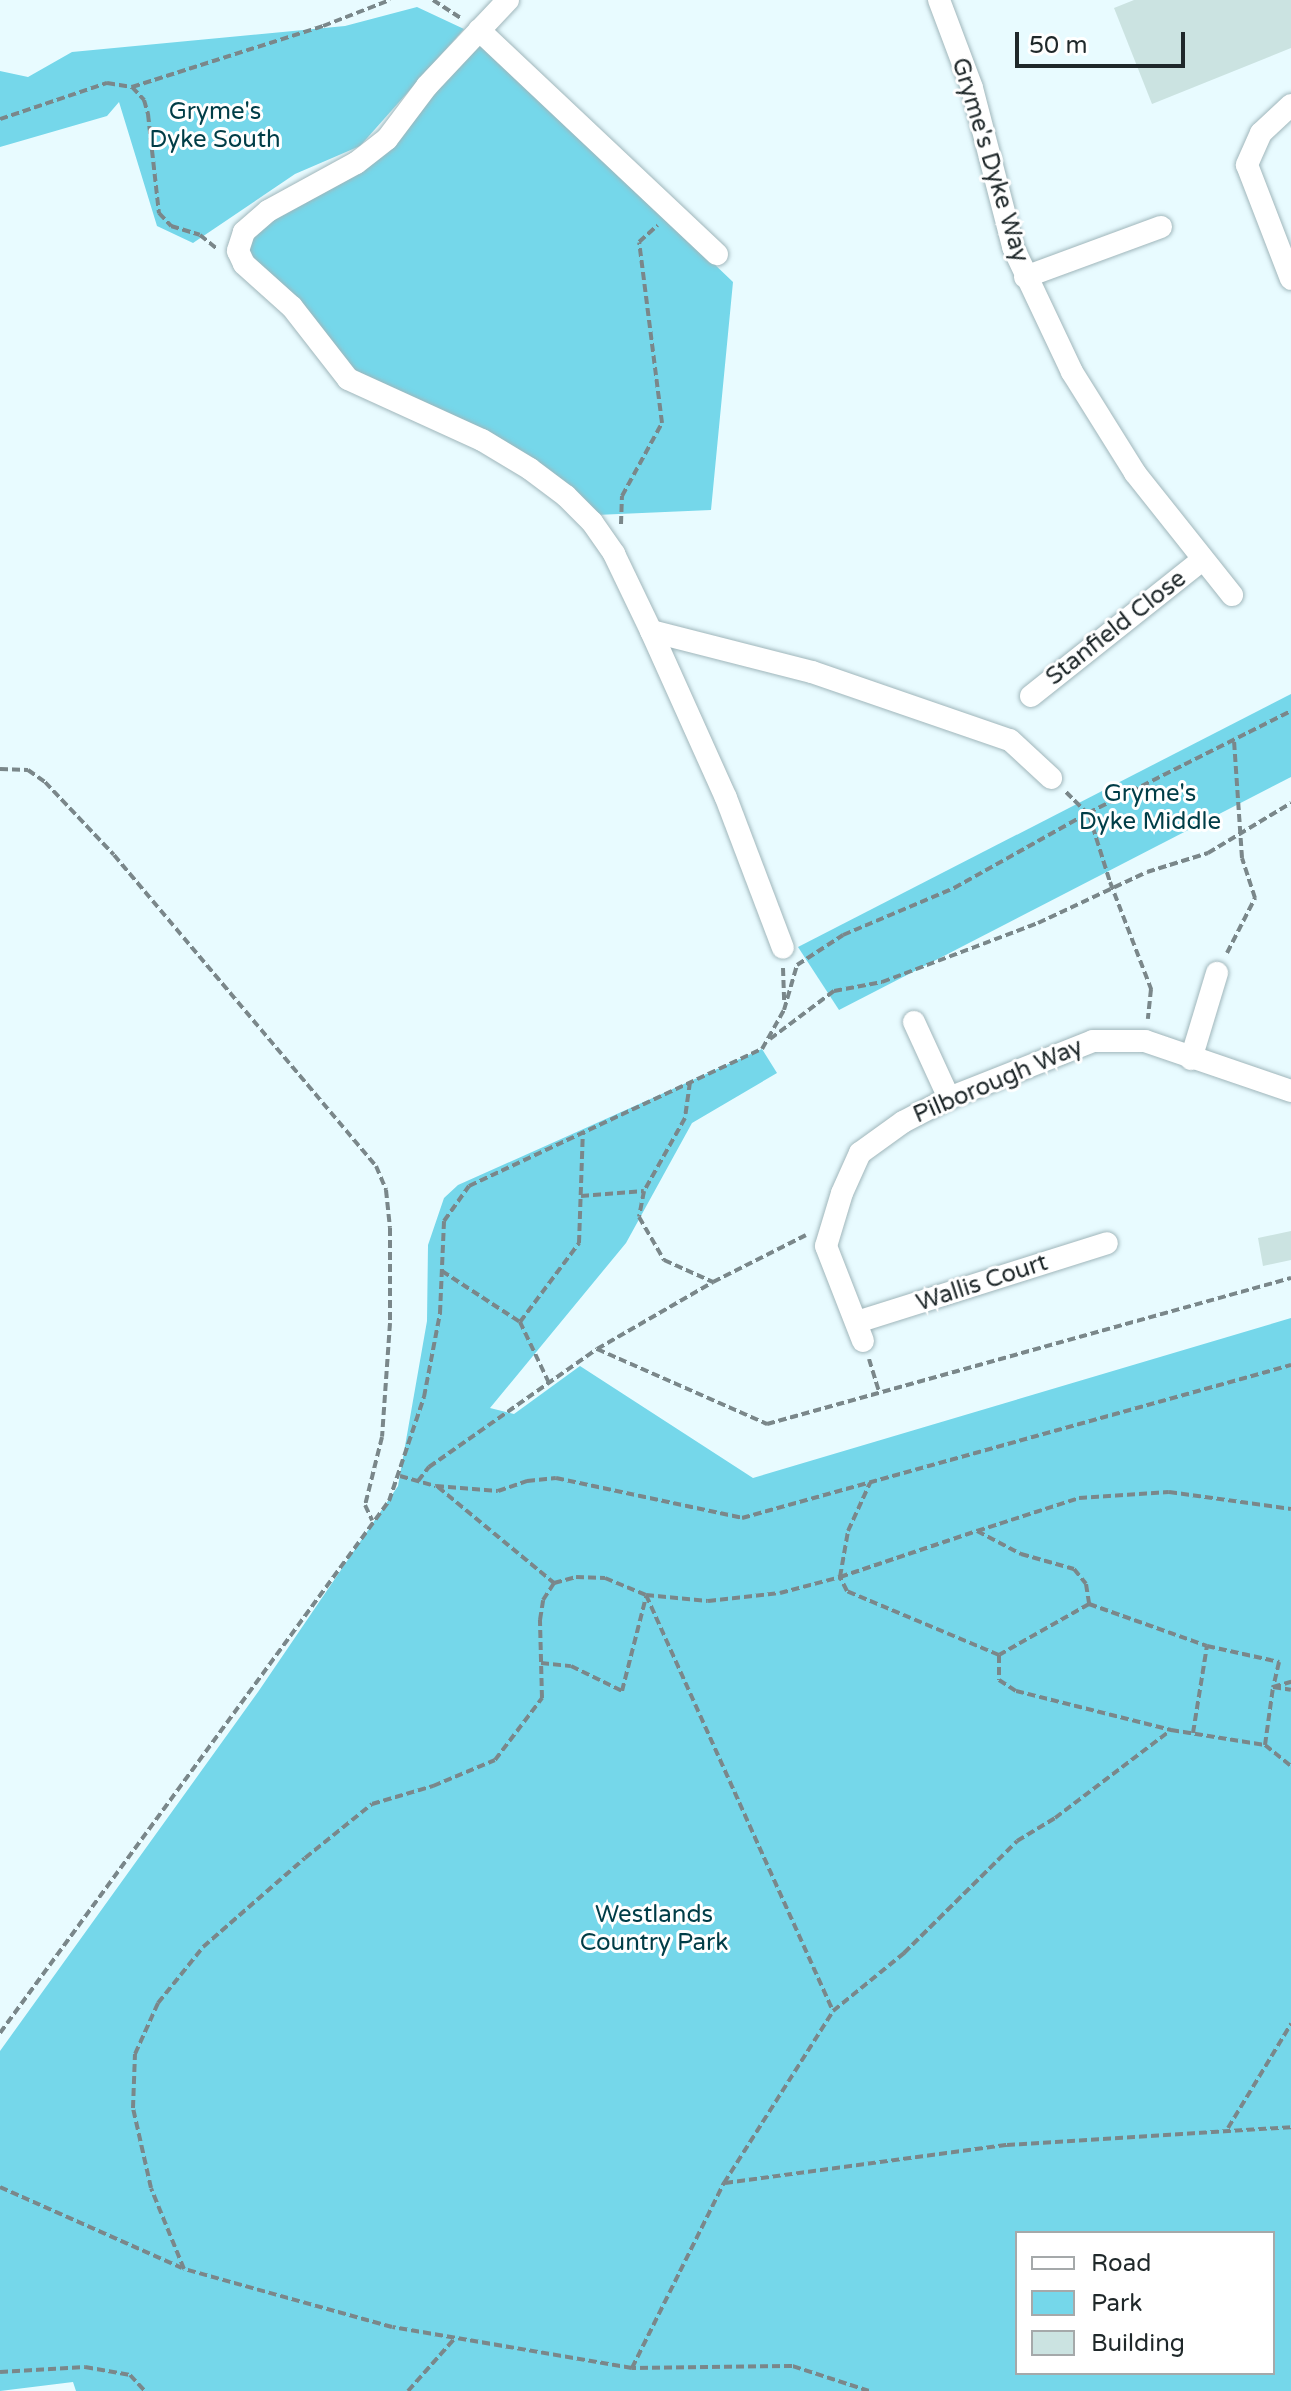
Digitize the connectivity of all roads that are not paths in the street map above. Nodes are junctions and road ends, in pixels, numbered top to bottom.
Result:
1 (508, 0) edge
2 (939, 0) edge
3 (479, 30) junction
4 (1291, 105) edge
5 (1161, 227) dead end
6 (717, 254) dead end
7 (1025, 277) junction
8 (1291, 279) edge
9 (1202, 560) junction
10 (1232, 595) dead end
11 (651, 631) junction
12 (1031, 696) dead end
13 (1051, 778) road end
14 (783, 948) road end
15 (1217, 973) road end
16 (914, 1022) dead end
17 (1191, 1059) junction
18 (1291, 1091) edge
19 (949, 1098) junction
20 (1107, 1243) dead end
21 (860, 1332) joint

1 - 3 street
2 - 7 street, Gryme's Dyke Way
3 - 6 street
3 - 11 street
4 - 8 street
5 - 7 street
7 - 9 street, Gryme's Dyke Way
9 - 10 street, Gryme's Dyke Way
9 - 12 street, Stanfield Close
11 - 13 street
11 - 14 street
15 - 17 street
16 - 19 street
17 - 18 street, Pilborough Way
17 - 19 street, Pilborough Way
19 - 21 street, Pilborough Way
20 - 21 street, Wallis Court

